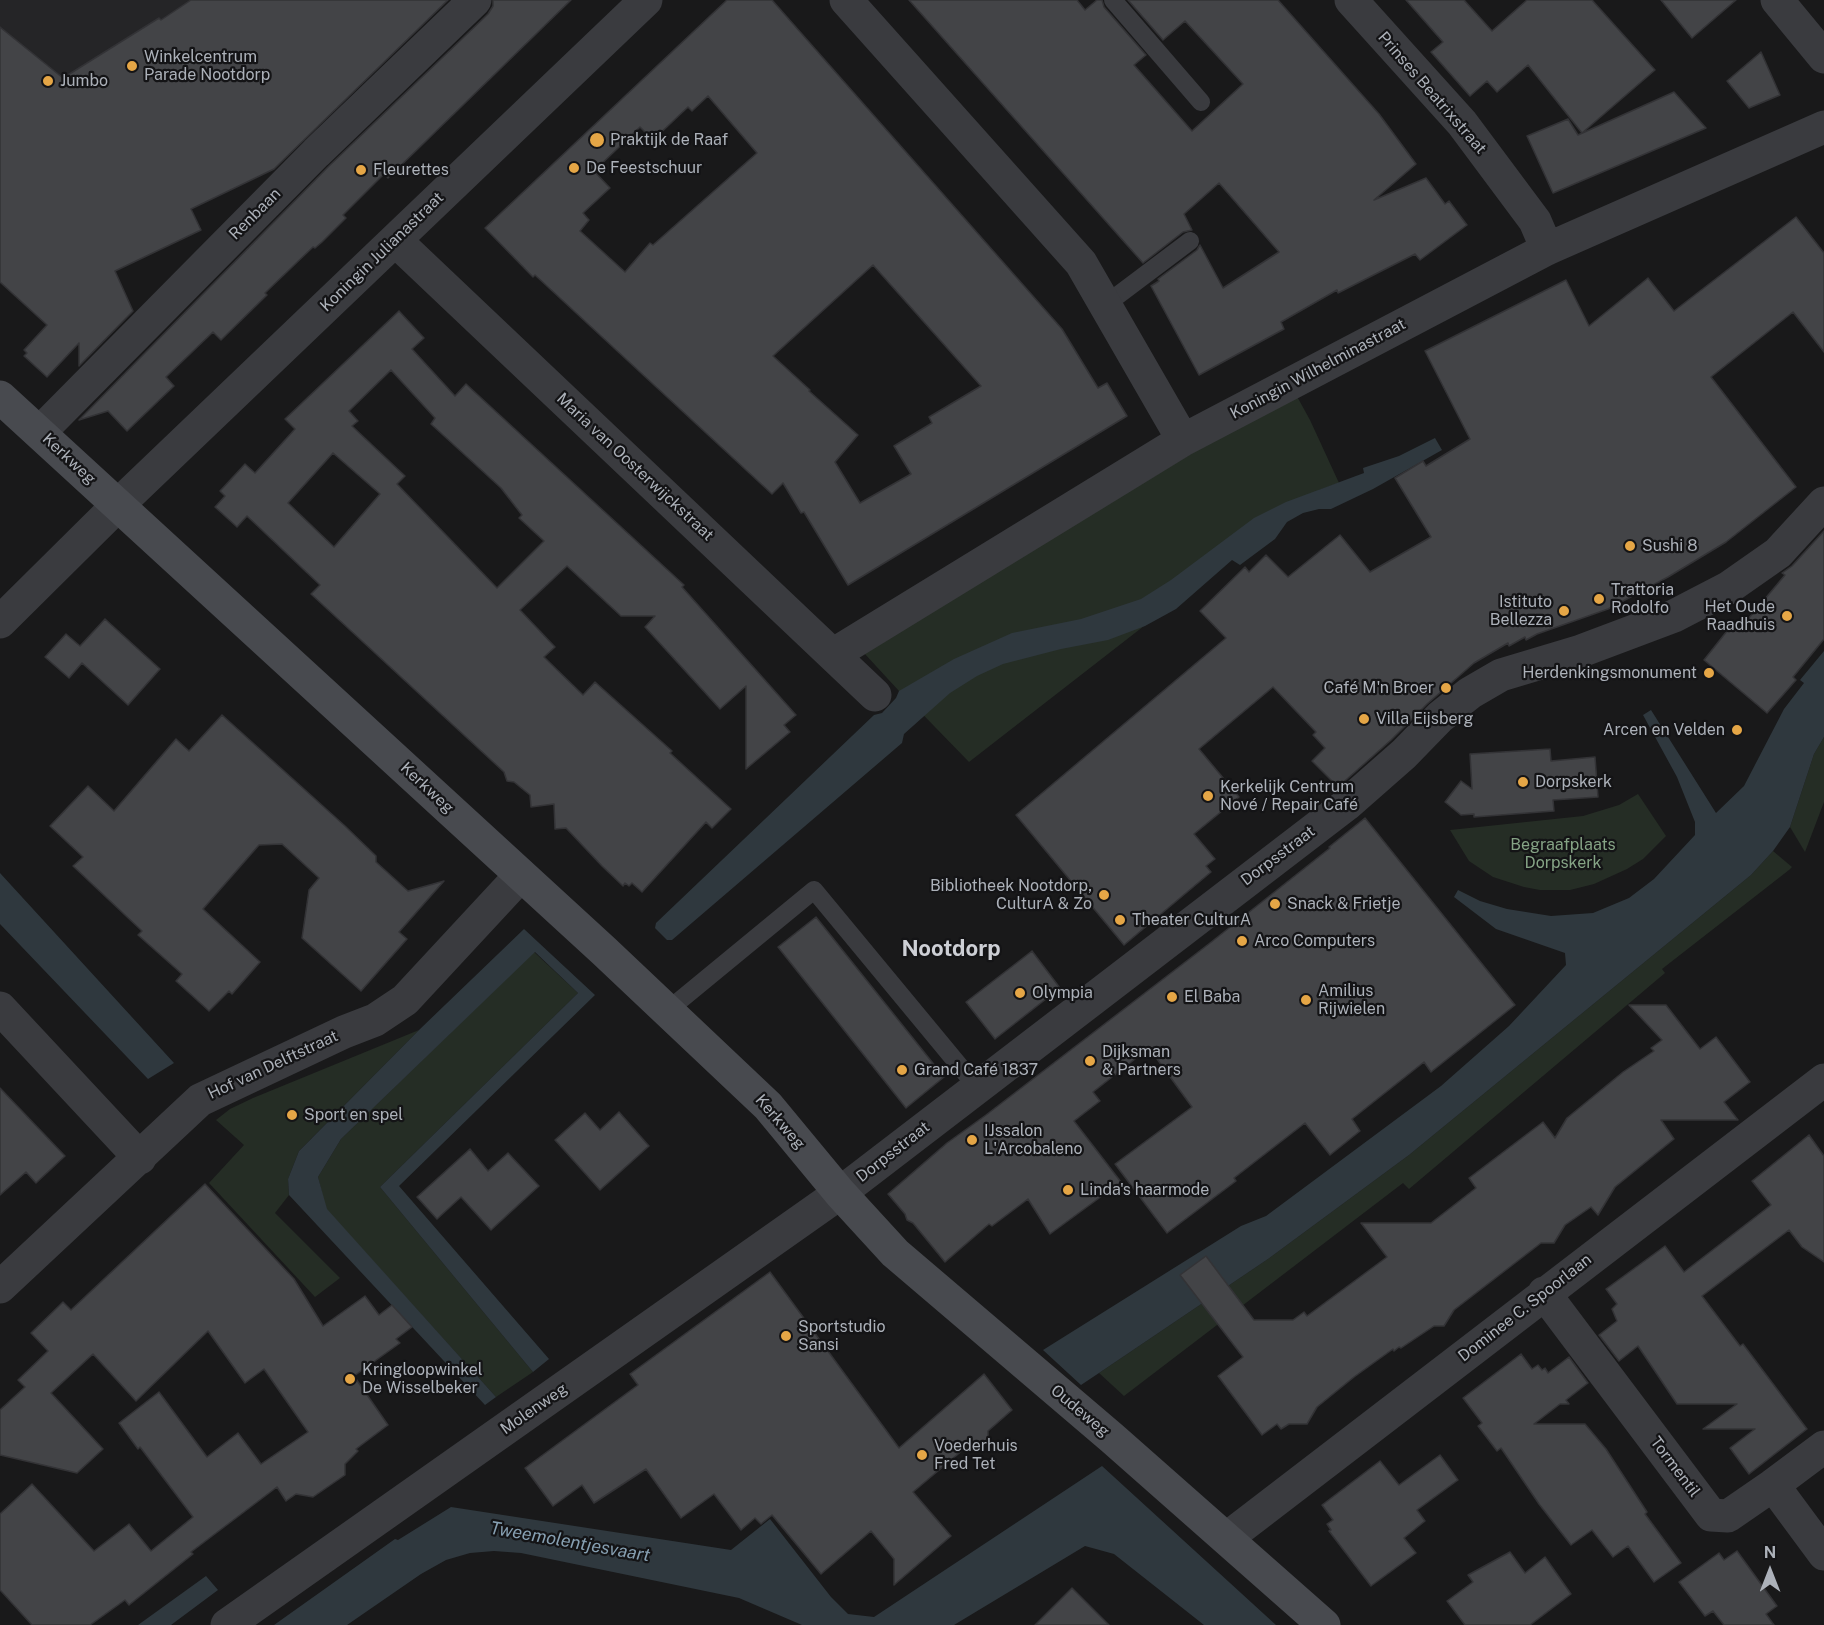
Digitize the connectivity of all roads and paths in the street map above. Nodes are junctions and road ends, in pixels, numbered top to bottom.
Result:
1 (475, 0) edge
2 (646, 0) edge
3 (846, 0) edge
4 (1113, 0) edge
5 (1352, 0) edge
6 (1777, 0) edge
7 (1824, 57) edge
8 (1201, 102) dead end
9 (1824, 127) edge
10 (395, 240) junction
11 (1190, 241) dead end
12 (1547, 249) junction
13 (1105, 305) junction
14 (0, 397) edge
15 (40, 432) junction
16 (1183, 440) junction
17 (1824, 503) edge
18 (118, 505) junction
19 (0, 622) edge
20 (834, 654) junction
21 (875, 694) dead end
22 (520, 874) junction
23 (0, 1008) edge
24 (667, 1011) junction
25 (1824, 1080) edge
26 (977, 1087) junction
27 (140, 1158) junction
28 (840, 1193) junction
29 (0, 1287) edge
30 (1544, 1293) junction
31 (1824, 1447) edge
32 (1773, 1485) junction
33 (1227, 1538) junction
34 (1824, 1554) edge
35 (227, 1625) edge
36 (1324, 1625) edge

1 - 15 street, Renbaan
2 - 10 street, Koningin Julianastraat
3 - 13 street
4 - 8 lane
5 - 12 street, Prinses Beatrixstraat
6 - 7 street
9 - 12 street, Koningin Wilhelminastraat
10 - 18 street, Koningin Julianastraat
10 - 20 street, Maria van Oosterwijckstraat
11 - 13 lane
12 - 16 street, Koningin Wilhelminastraat
13 - 16 street
14 - 15 street, Kerkweg
15 - 18 street, Kerkweg
16 - 20 street, Koningin Wilhelminastraat
17 - 26 street, Dorpsstraat
18 - 19 street, Koningin Julianastraat
18 - 22 street, Kerkweg
20 - 21 street, Maria van Oosterwijckstraat
22 - 24 street, Kerkweg
22 - 27 street, Hof van Delftstraat
23 - 27 street
24 - 26 lane
24 - 28 street, Kerkweg
25 - 30 street, Dominee C. Spoorlaan
26 - 28 street, Dorpsstraat
27 - 29 street, Hof van Delftstraat
28 - 33 street, Oudeweg
28 - 35 street, Molenweg
30 - 32 street, Tormentil
30 - 33 street, Dominee C. Spoorlaan
31 - 32 street, Tormentil
32 - 34 street
33 - 36 street, Oudeweg

